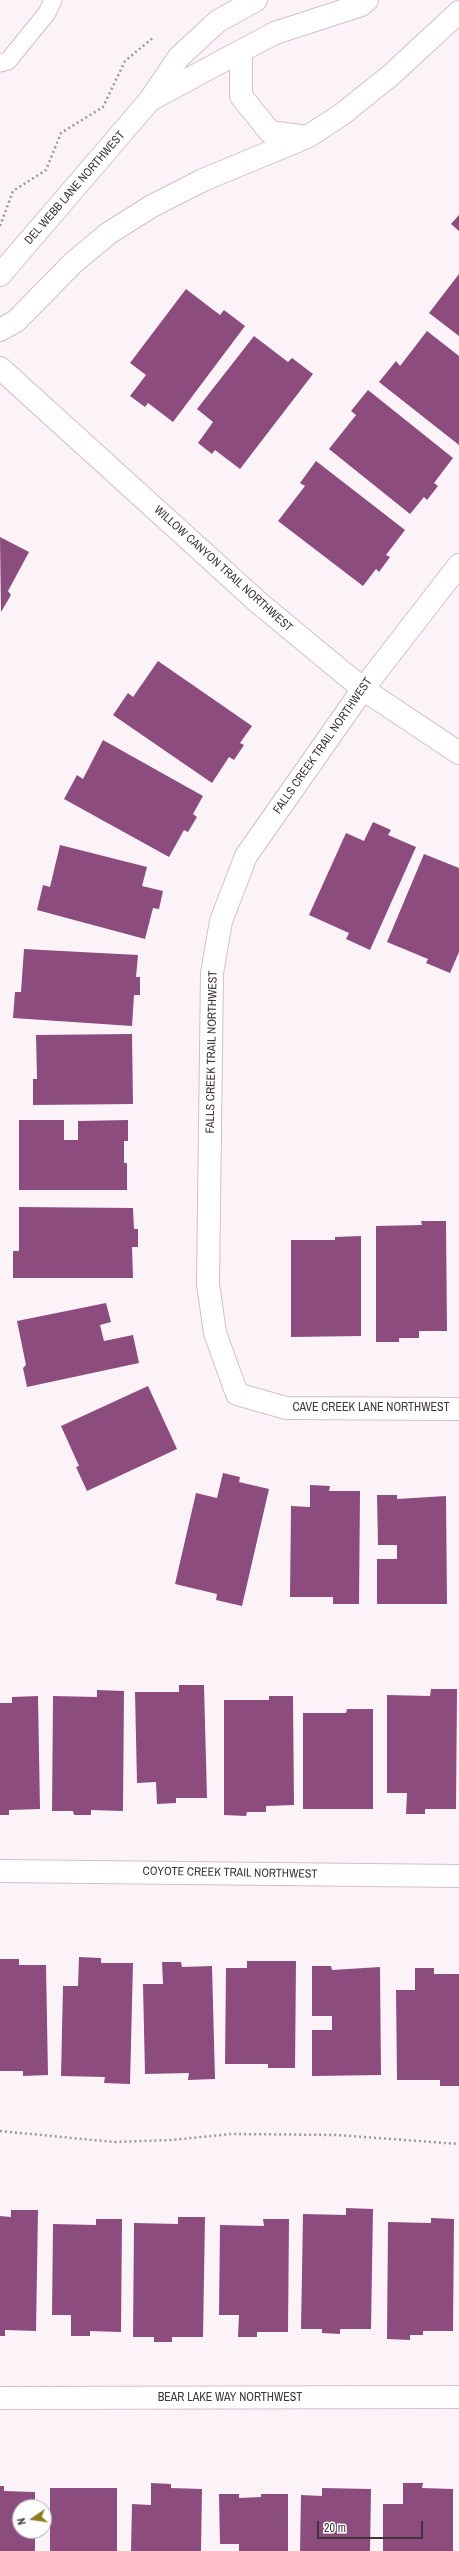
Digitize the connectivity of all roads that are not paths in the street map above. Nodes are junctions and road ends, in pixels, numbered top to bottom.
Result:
1 (53, 0) edge
2 (256, 0) edge
3 (367, 0) edge
4 (459, 12) edge
5 (241, 52) junction
6 (0, 63) edge
7 (150, 100) junction
8 (307, 137) junction
9 (0, 275) edge
10 (0, 330) edge
11 (0, 368) edge
12 (459, 565) edge
13 (363, 689) junction
14 (459, 753) edge
15 (237, 1394) joint
16 (459, 1409) edge
17 (0, 1871) edge
18 (459, 1876) edge
19 (459, 2397) edge
20 (0, 2398) edge

1 - 6 lane
2 - 7 street, DEL WEBB LANE NORTHWEST
3 - 5 street, DEL WEBB LANE NORTHWEST
4 - 8 street
5 - 7 street, DEL WEBB LANE NORTHWEST
5 - 8 street
7 - 9 street, DEL WEBB LANE NORTHWEST
8 - 10 street
11 - 13 street, WILLOW CANYON TRAIL NORTHWEST
12 - 13 street, FALLS CREEK TRAIL NORTHWEST
13 - 14 street, WILLOW CANYON TRAIL NORTHWEST
13 - 15 street, FALLS CREEK TRAIL NORTHWEST
15 - 16 street, CAVE CREEK LANE NORTHWEST
17 - 18 street, COYOTE CREEK TRAIL NORTHWEST
19 - 20 street, BEAR LAKE WAY NORTHWEST

